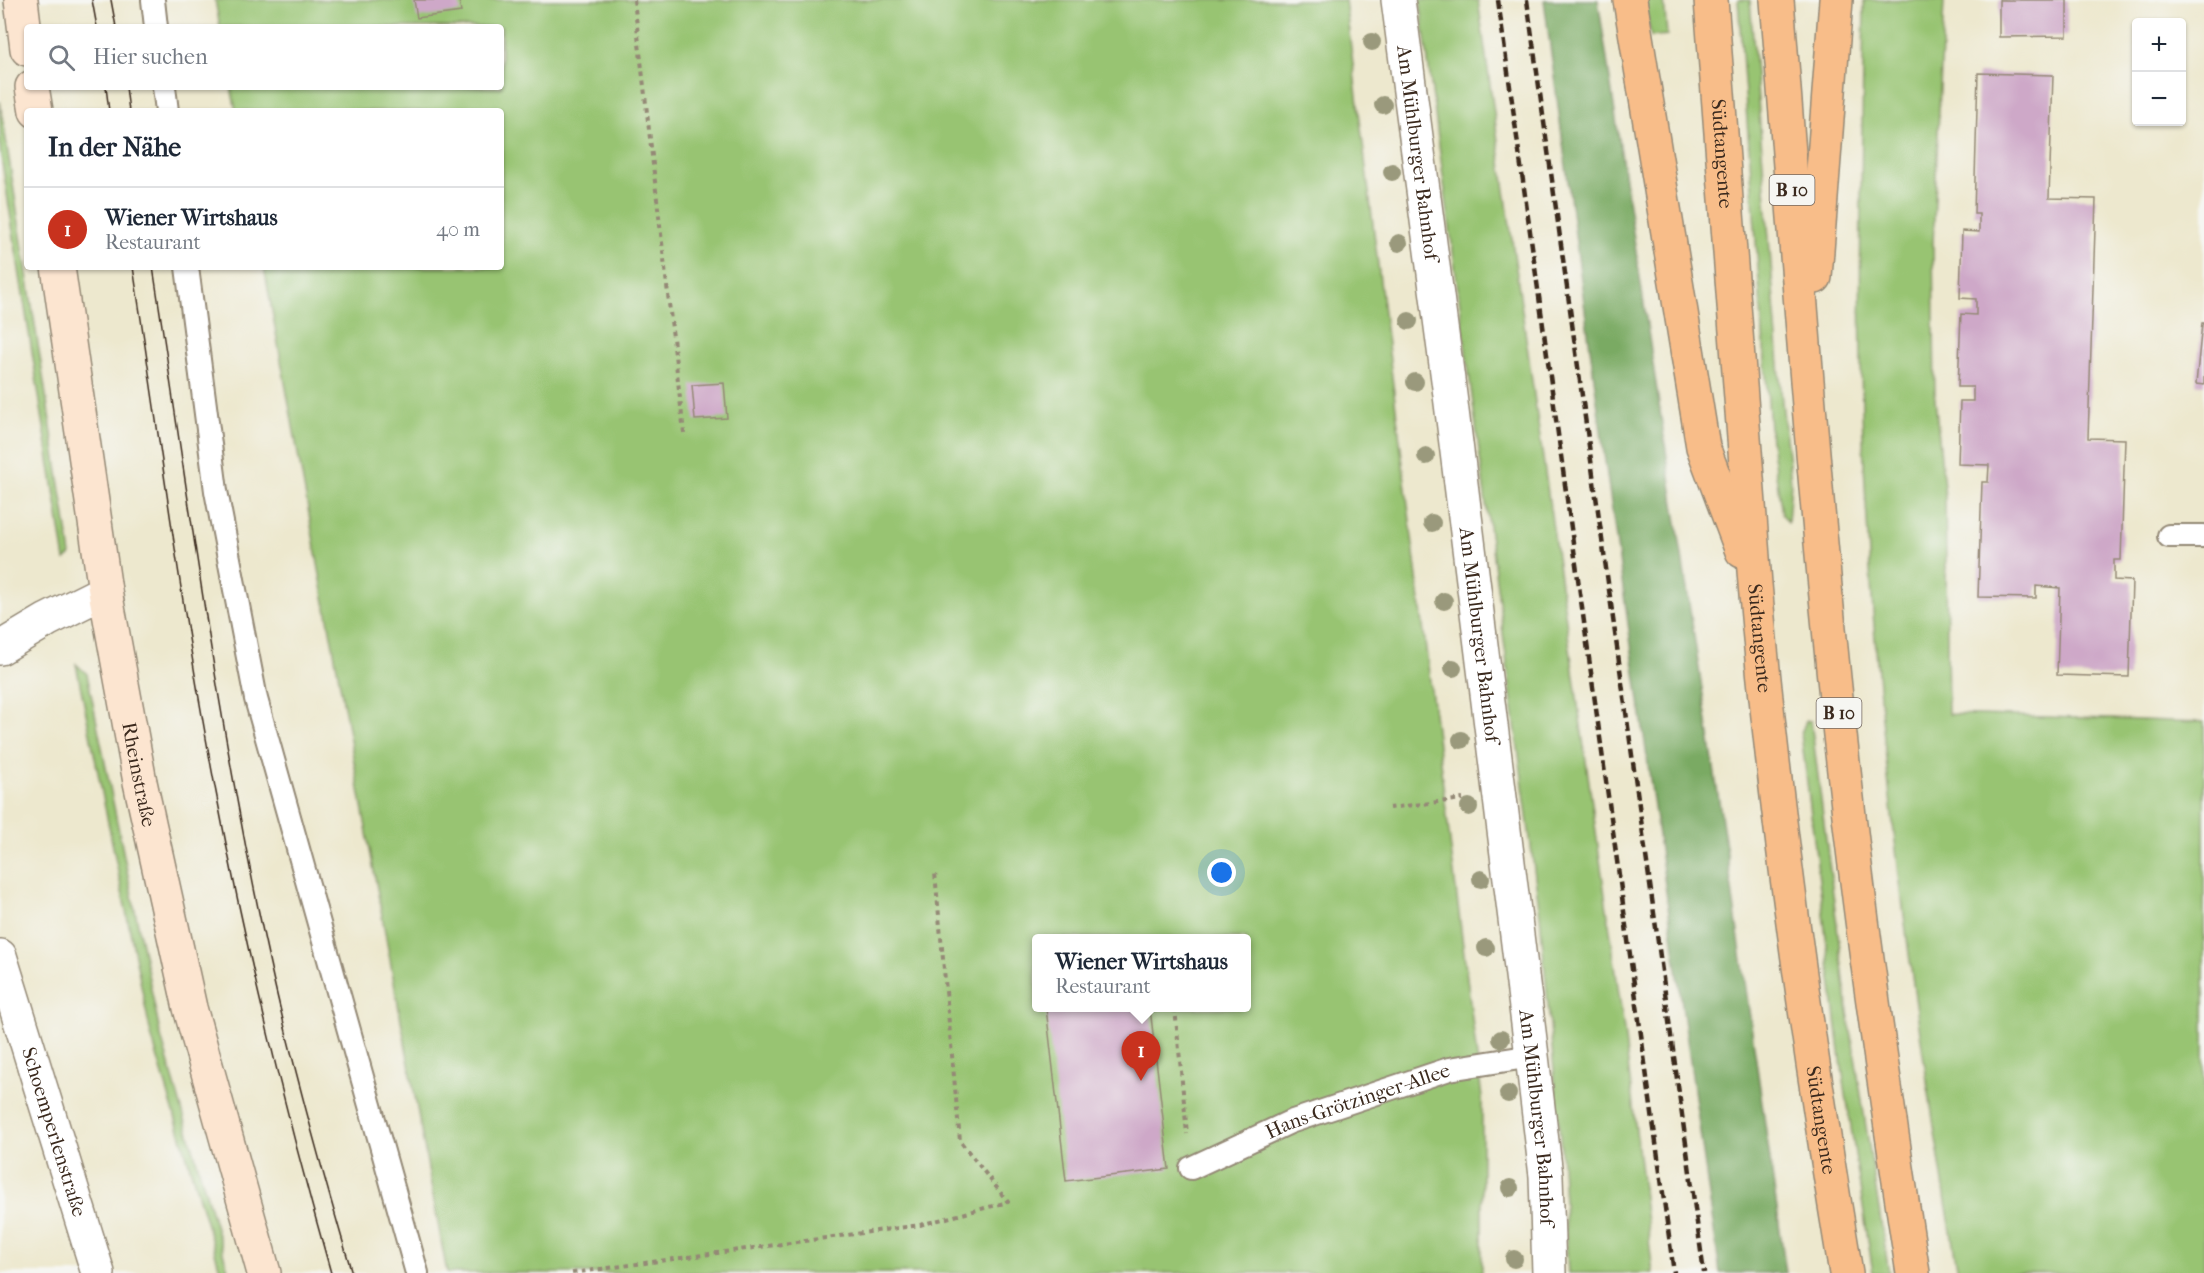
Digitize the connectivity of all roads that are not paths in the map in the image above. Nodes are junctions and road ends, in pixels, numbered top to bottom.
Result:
1 (21, 0) edge
2 (153, 0) edge
3 (1398, 0) edge
4 (1630, 0) edge
5 (1711, 0) edge
6 (1777, 0) edge
7 (1836, 0) edge
8 (24, 24) edge
9 (156, 24) edge
10 (32, 90) edge
11 (164, 90) edge
12 (36, 108) edge
13 (167, 108) edge
14 (58, 270) edge
15 (187, 270) edge
16 (1807, 380) junction
17 (2169, 536) dead end
18 (2204, 536) edge
19 (1756, 586) junction
20 (105, 591) junction
21 (0, 648) edge
22 (0, 956) edge
23 (1532, 1056) junction
24 (1191, 1168) road end
25 (98, 1273) edge
26 (264, 1273) edge
27 (417, 1273) edge
28 (1549, 1273) edge
29 (1846, 1273) edge
30 (1913, 1273) edge

1 - 8 main road
2 - 9 lane
3 - 23 street, Am Mühlburger Bahnhof
4 - 19 highway
5 - 19 highway, Südtangente
6 - 16 highway, B 10
7 - 16 highway
10 - 12 main road
11 - 13 lane
14 - 20 main road, Rheinstraße
15 - 27 lane
16 - 30 highway, B 10
17 - 18 lane
19 - 29 highway, Südtangente
20 - 21 street
20 - 26 main road, Rheinstraße
22 - 25 street, Schoemperlenstraße
23 - 24 lane, Hans-Grötzinger-Allee
23 - 28 street, Am Mühlburger Bahnhof

